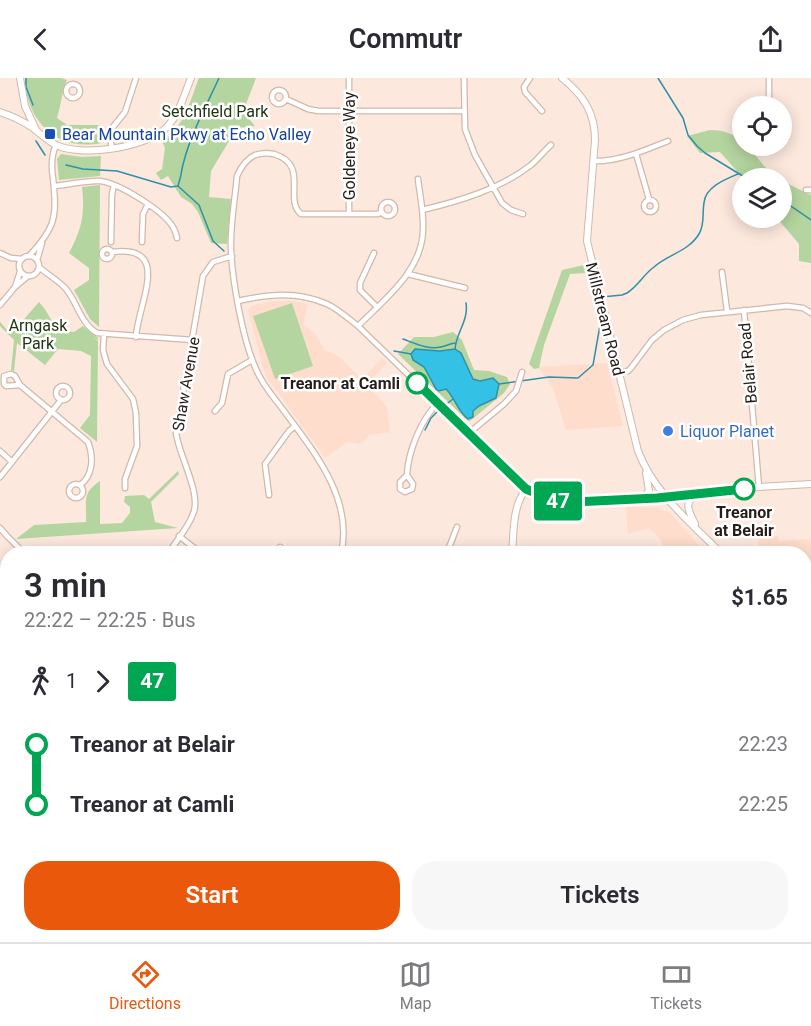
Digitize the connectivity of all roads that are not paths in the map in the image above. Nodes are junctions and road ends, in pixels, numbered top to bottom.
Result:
1 (20, 78) edge
2 (136, 78) edge
3 (191, 78) edge
4 (349, 78) edge
5 (464, 78) edge
6 (531, 78) edge
7 (562, 78) edge
8 (769, 78) edge
9 (769, 96) edge
10 (286, 99) dead end
11 (349, 110) junction
12 (464, 111) junction
13 (542, 111) dead end
14 (0, 112) edge
15 (36, 130) junction
16 (668, 141) dead end
17 (56, 145) junction
18 (551, 145) dead end
19 (112, 148) junction
20 (636, 154) junction
21 (594, 161) junction
22 (418, 179) dead end
23 (114, 185) junction
24 (54, 186) junction
25 (492, 188) junction
26 (649, 199) dead end
27 (148, 204) junction
28 (422, 210) junction
29 (382, 212) dead end
30 (350, 214) junction
31 (523, 214) dead end
32 (177, 238) dead end
33 (111, 242) dead end
34 (142, 242) dead end
35 (42, 243) junction
36 (112, 252) dead end
37 (0, 253) edge
38 (374, 253) dead end
39 (28, 256) junction
40 (231, 256) junction
41 (10, 258) junction
42 (22, 259) junction
43 (37, 261) junction
44 (39, 267) junction
45 (19, 269) junction
46 (722, 272) dead end
47 (36, 274) junction
48 (408, 274) junction
49 (48, 275) junction
50 (28, 276) junction
51 (15, 287) junction
52 (465, 288) dead end
53 (238, 301) junction
54 (0, 305) edge
55 (377, 307) junction
56 (744, 310) junction
57 (727, 311) junction
58 (811, 313) edge
59 (358, 326) junction
60 (104, 335) junction
61 (136, 337) junction
62 (194, 340) junction
63 (252, 360) junction
64 (522, 372) dead end
65 (619, 373) junction
66 (20, 385) dead end
67 (61, 400) dead end
68 (438, 403) junction
69 (215, 411) dead end
70 (53, 412) junction
71 (295, 426) junction
72 (469, 433) junction
73 (0, 451) edge
74 (12, 462) junction
75 (645, 470) junction
76 (407, 475) dead end
77 (0, 477) edge
78 (811, 484) edge
79 (80, 485) dead end
80 (759, 487) junction
81 (124, 488) dead end
82 (526, 489) junction
83 (703, 493) junction
84 (269, 495) dead end
85 (666, 496) junction
86 (642, 499) junction
87 (457, 527) dead end
88 (0, 528) edge
89 (700, 532) junction
90 (179, 536) junction
91 (712, 543) junction
92 (17, 546) edge
93 (173, 546) edge
94 (192, 546) edge
95 (342, 546) edge
96 (449, 546) edge
97 (513, 546) edge
98 (713, 546) edge
99 (715, 546) edge

1 - 15 main road
2 - 19 street
3 - 19 main road
4 - 11 street, Goldeneye Way
5 - 12 street
6 - 13 street
7 - 21 main road, Millstream Road
8 - 9 street
10 - 11 street
11 - 12 street
11 - 30 street, Goldeneye Way
12 - 25 street
14 - 15 main road
15 - 17 main road
16 - 20 street
17 - 19 main road
17 - 24 street
18 - 25 street
20 - 21 street
20 - 26 street
21 - 65 main road, Millstream Road
22 - 28 street
23 - 24 street
23 - 27 street
23 - 33 street
24 - 35 street
25 - 28 street
25 - 31 street
27 - 32 street
27 - 34 street
28 - 48 street
29 - 30 street
30 - 40 street
35 - 39 street
35 - 43 street
36 - 61 street
37 - 41 street
38 - 55 street
39 - 42 street
39 - 43 street
40 - 53 street
40 - 62 street, Shaw Avenue
41 - 42 street
41 - 45 street
42 - 45 street
43 - 44 street
44 - 47 street
44 - 49 street
45 - 50 street
45 - 51 street
46 - 57 street
47 - 49 street
47 - 50 street
48 - 52 street
48 - 55 street
49 - 60 street
50 - 51 street
51 - 54 street
53 - 59 street
53 - 63 street
55 - 59 street
56 - 57 street
56 - 58 street
56 - 80 street, Belair Road
57 - 65 street
59 - 68 street
60 - 61 street
60 - 81 street
61 - 62 street
62 - 90 street, Shaw Avenue
63 - 69 street
63 - 71 street
64 - 72 street
65 - 75 main road, Millstream Road
66 - 70 street
67 - 70 street
68 - 72 street
68 - 76 street
70 - 74 street
70 - 79 street
71 - 84 street
71 - 95 street
72 - 82 street
73 - 74 street
74 - 77 street
75 - 85 main road, Millstream Road
75 - 86 main road
78 - 80 main road
80 - 83 main road
82 - 86 main road
82 - 97 main road
83 - 85 main road
83 - 89 main road
85 - 86 main road
85 - 89 main road, Millstream Road
87 - 96 street
88 - 92 street
89 - 91 main road, Millstream Road
90 - 93 street, Shaw Avenue
90 - 94 street
91 - 98 main road, Millstream Road
91 - 99 main road, Millstream Road

